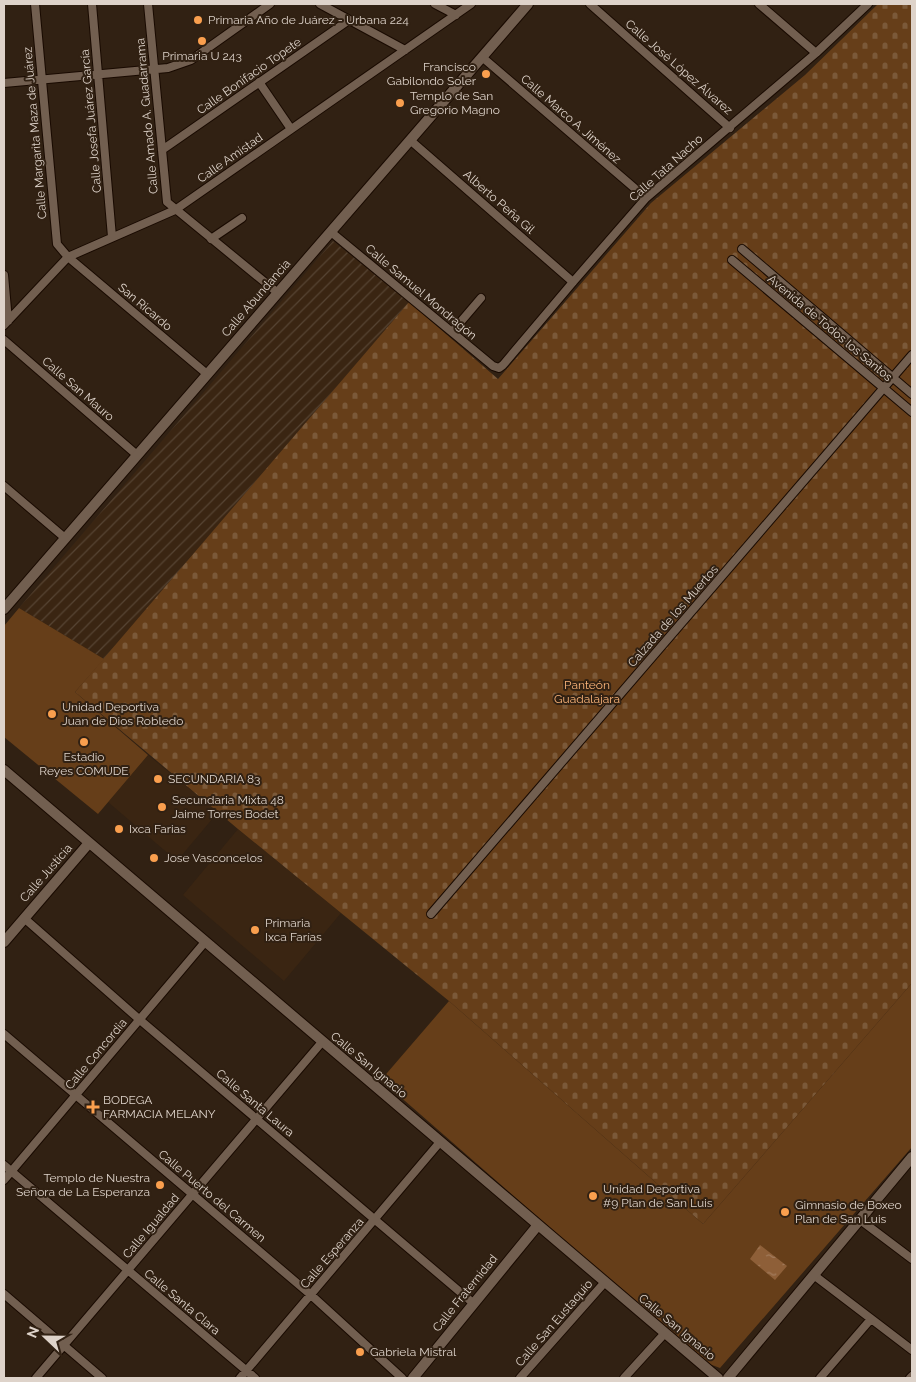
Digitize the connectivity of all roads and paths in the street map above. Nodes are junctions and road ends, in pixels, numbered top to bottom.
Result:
1 (35, 4) edge
2 (92, 4) edge
3 (148, 4) edge
4 (270, 4) edge
5 (320, 4) edge
6 (435, 4) edge
7 (471, 4) edge
8 (528, 4) edge
9 (590, 4) edge
10 (758, 4) edge
11 (868, 4) edge
12 (456, 15) junction
13 (349, 20) junction
14 (405, 50) junction
15 (816, 54) junction
16 (482, 57) junction
17 (154, 70) junction
18 (99, 74) junction
19 (42, 80) junction
20 (259, 82) junction
21 (4, 83) edge
22 (730, 128) junction
23 (291, 129) junction
24 (410, 140) junction
25 (162, 150) junction
26 (646, 198) junction
27 (175, 210) junction
28 (242, 218) dead end
29 (331, 232) junction
30 (112, 237) junction
31 (211, 239) junction
32 (742, 249) dead end
33 (68, 257) junction
34 (732, 260) dead end
35 (4, 275) edge
36 (573, 282) junction
37 (278, 293) junction
38 (481, 298) dead end
39 (6, 323) edge
40 (452, 332) junction
41 (4, 340) edge
42 (912, 355) edge
43 (499, 368) joint
44 (207, 374) junction
45 (893, 377) junction
46 (884, 388) junction
47 (912, 394) edge
48 (912, 412) edge
49 (137, 455) junction
50 (4, 486) edge
51 (65, 538) junction
52 (4, 609) edge
53 (4, 772) edge
54 (88, 843) junction
55 (431, 914) dead end
56 (24, 918) junction
57 (4, 942) edge
58 (205, 942) junction
59 (140, 1020) junction
60 (4, 1034) edge
61 (322, 1042) junction
62 (76, 1096) junction
63 (257, 1119) junction
64 (440, 1142) junction
65 (911, 1160) edge
66 (4, 1165) edge
67 (12, 1172) junction
68 (4, 1180) edge
69 (192, 1194) junction
70 (860, 1219) junction
71 (375, 1220) junction
72 (538, 1225) junction
73 (912, 1259) edge
74 (128, 1270) junction
75 (815, 1276) junction
76 (605, 1282) junction
77 (4, 1294) edge
78 (311, 1295) junction
79 (473, 1303) junction
80 (871, 1319) junction
81 (665, 1333) junction
82 (64, 1346) junction
83 (912, 1350) edge
84 (246, 1371) junction
85 (36, 1378) edge
86 (102, 1378) edge
87 (240, 1378) edge
88 (255, 1378) edge
89 (402, 1378) edge
90 (413, 1378) edge
91 (520, 1378) edge
92 (624, 1378) edge
93 (718, 1378) edge
94 (728, 1378) edge
95 (820, 1378) edge

1 - 19 street, Calle Margarita Maza de Juárez
2 - 18 street, Calle Josefa Juárez García
3 - 17 street, Calle Amado A. Guadarrama
4 - 17 street
5 - 13 street
6 - 12 street
7 - 12 street, Calle Amistad
8 - 16 street, Calle Abundancia
9 - 22 street, Calle José López Álvarez
10 - 15 street
11 - 15 street, Calle Tata Nacho
12 - 14 street, Calle Amistad
13 - 14 street
13 - 20 street, Calle Bonifacio Topete
14 - 23 street, Calle Amistad
15 - 22 street, Calle Tata Nacho
16 - 24 street, Calle Abundancia
16 - 26 street, Calle Marco A. Jiménez
17 - 18 street
17 - 25 street, Calle Amado A. Guadarrama
18 - 19 street
18 - 30 street, Calle Josefa Juárez García
19 - 21 street
19 - 33 street, Calle Margarita Maza de Juárez
20 - 23 street
20 - 25 street, Calle Bonifacio Topete
22 - 26 street, Calle Tata Nacho
23 - 27 street, Calle Amistad
24 - 29 street, Calle Abundancia
24 - 36 street, Alberto Peña Gil
25 - 27 street, Calle Amado A. Guadarrama
26 - 36 street, Calle Tata Nacho
27 - 30 street, Calle Amistad
27 - 31 street, Calle Amado A. Guadarrama
28 - 31 street
29 - 37 street, Calle Abundancia
29 - 40 street, Calle Samuel Mondragón
30 - 33 street, Calle Amistad
31 - 37 street, Calle Amado A. Guadarrama
32 - 45 street, Avenida de Todos los Santos
33 - 39 street, Calle Amistad
33 - 44 street, San Ricardo
34 - 46 street, Avenida de Todos los Santos
35 - 39 street
36 - 43 street, Calle Tata Nacho
37 - 44 street, Calle Abundancia
38 - 40 street
40 - 43 street, Calle Samuel Mondragón
41 - 49 street, Calle San Mauro
42 - 45 street, Calzada de los Muertos
44 - 49 street, Calle Abundancia
45 - 46 street, Calzada de los Muertos
45 - 47 street, Avenida de Todos los Santos
46 - 48 street, Avenida de Todos los Santos
46 - 55 street, Calzada de los Muertos
49 - 51 street, Calle Abundancia
50 - 51 street
51 - 52 street, Calle Abundancia
53 - 54 street, Calle San Ignacio
54 - 56 street, Calle Justicia
54 - 58 street, Calle San Ignacio
56 - 57 street, Calle Justicia
56 - 59 street, Calle Santa Laura
58 - 59 street, Calle Concordia
58 - 61 street, Calle San Ignacio
59 - 62 street, Calle Concordia
59 - 63 street, Calle Santa Laura
60 - 62 street, Calle Puerto del Carmen
61 - 63 street, Calle Igualdad
61 - 64 street, Calle San Ignacio
62 - 67 street, Calle Concordia
62 - 69 street, Calle Puerto del Carmen
63 - 69 street, Calle Igualdad
63 - 71 street, Calle Santa Laura
64 - 71 street, Calle Esperanza
64 - 72 street, Calle San Ignacio
65 - 70 street
66 - 67 street, Calle Santa Clara
67 - 68 street, Calle Concordia
67 - 74 street, Calle Santa Clara
69 - 74 street, Calle Igualdad
69 - 78 street, Calle Puerto del Carmen
70 - 73 street
70 - 75 street
71 - 78 street, Calle Esperanza
71 - 79 street, Calle Santa Laura
72 - 76 street, Calle San Ignacio
72 - 79 street, Calle Fraternidad
74 - 82 street, Calle Igualdad
74 - 84 street, Calle Santa Clara
75 - 80 street
75 - 94 street
76 - 81 street, Calle San Ignacio
76 - 91 street, Calle San Eustaquio
77 - 82 street
78 - 84 street, Calle Esperanza
78 - 89 street, Calle Puerto del Carmen
79 - 90 street, Calle Fraternidad
80 - 83 street
80 - 95 street
81 - 92 street
81 - 93 street, Calle San Ignacio
82 - 85 street, Calle Igualdad
82 - 86 street
84 - 87 street, Calle Esperanza
84 - 88 street, Calle Santa Clara

